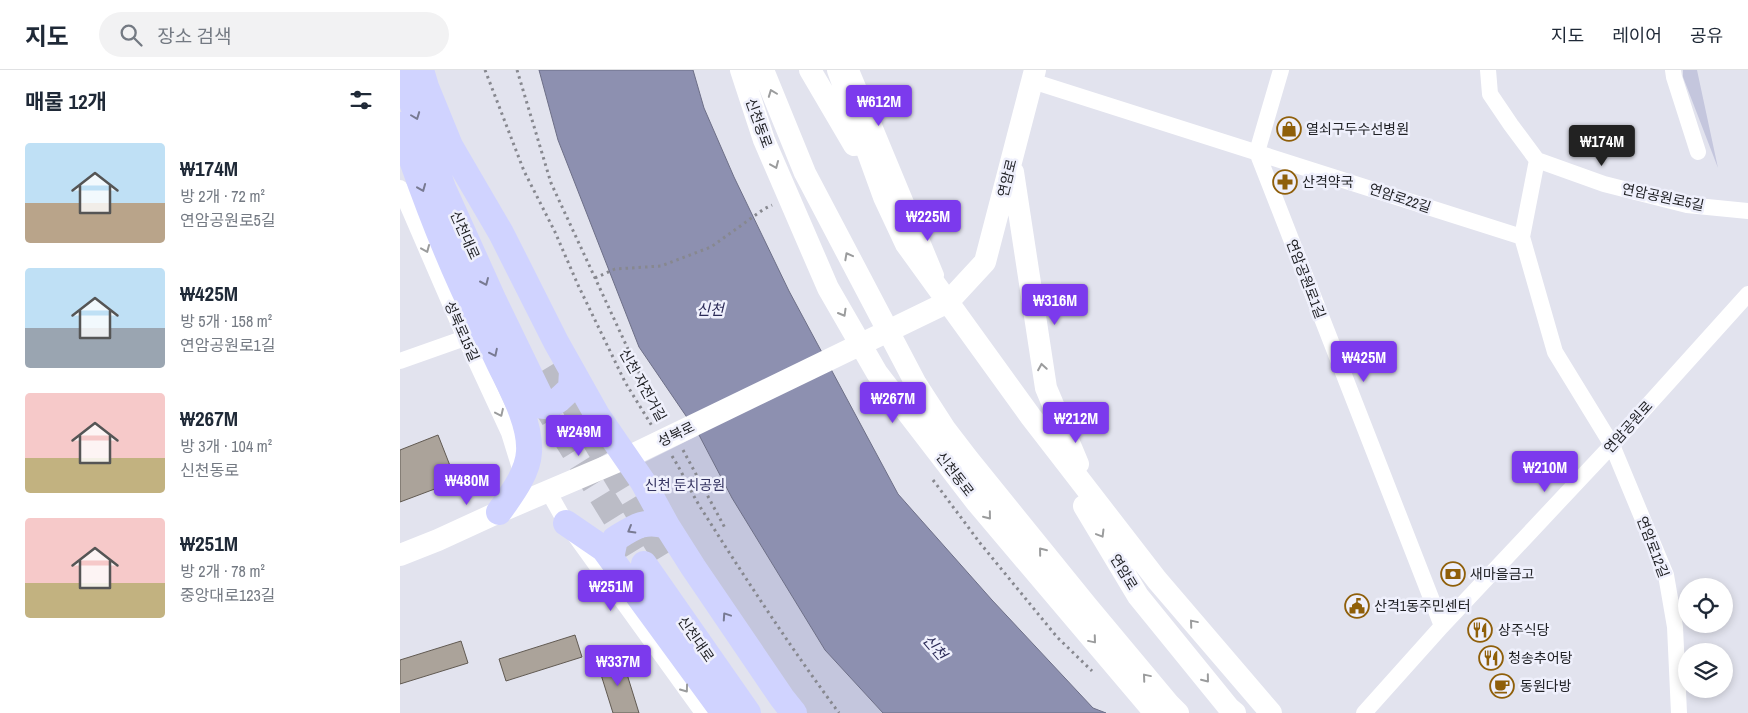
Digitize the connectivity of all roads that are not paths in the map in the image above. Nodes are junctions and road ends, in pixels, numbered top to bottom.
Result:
1 (400, 70) edge
2 (421, 70) edge
3 (741, 70) edge
4 (763, 70) edge
5 (810, 70) edge
6 (838, 70) edge
7 (851, 70) edge
8 (1281, 70) edge
9 (1488, 70) edge
10 (1674, 74) edge
11 (1034, 76) edge
12 (400, 126) edge
13 (1257, 152) junction
14 (1698, 152) dead end
15 (1537, 160) junction
16 (1012, 161) junction
17 (400, 188) edge
18 (884, 197) junction
19 (1748, 211) edge
20 (1522, 237) junction
21 (1748, 294) edge
22 (948, 302) junction
23 (465, 338) junction
24 (400, 360) edge
25 (561, 368) junction
26 (511, 388) junction
27 (540, 396) tunnel mouth
28 (1031, 416) junction
29 (1612, 446) junction
30 (626, 458) junction
31 (522, 475) junction
32 (548, 491) junction
33 (1091, 494) junction
34 (499, 512) junction
35 (566, 523) junction
36 (667, 526) junction
37 (400, 555) edge
38 (611, 558) junction
39 (644, 564) tunnel mouth
40 (670, 565) tunnel mouth
41 (1442, 626) junction
42 (703, 713) edge
43 (724, 713) edge
44 (748, 713) edge
45 (773, 713) edge
46 (794, 713) edge
47 (1154, 713) edge
48 (1178, 713) edge
49 (1235, 713) edge
50 (1271, 713) edge
51 (1364, 713) edge
52 (1679, 713) edge

1 -> 27 highway, 신천대로
2 - 25 highway, 신천대로
3 -> 47 main road, 신천동로
48 -> 4 main road, 신천동로
5 - 18 main road
6 - 18 main road
7 - 22 street
8 - 13 street
9 - 15 street
10 - 14 street
11 - 13 street, 연암로22길
11 - 16 main road, 연암로
12 -> 26 highway
13 - 20 street, 연암로22길
13 - 41 street, 연암공원로1길
15 - 19 street, 연암공원로5길
15 - 20 street
16 - 22 main road, 연암로
33 -> 16 main road
17 -> 23 street, 성북로15길
18 - 22 main road
20 - 29 street
21 - 29 street, 연암공원로
22 - 28 main road
22 - 30 main road, 성북로
23 - 24 street
23 -> 31 street, 성북로15길
25 - 26 highway
25 - 30 highway, 신천대로
26 - 31 highway
28 - 33 main road
28 -> 49 main road, 연암로
29 - 41 street, 연암공원로
29 - 52 street, 연암로12길
30 - 32 main road, 성북로
30 - 36 highway, 신천대로
31 - 34 highway
32 - 34 main road, 성북로
32 - 35 street
50 -> 33 main road, 연암로
34 - 37 main road, 성북로
35 - 38 highway
35 -> 42 street
36 -> 38 highway
46 -> 36 highway, 신천대로
38 - 43 highway
39 - 44 highway, 신천대로
40 - 45 highway, 신천대로
41 - 51 street, 연암공원로

